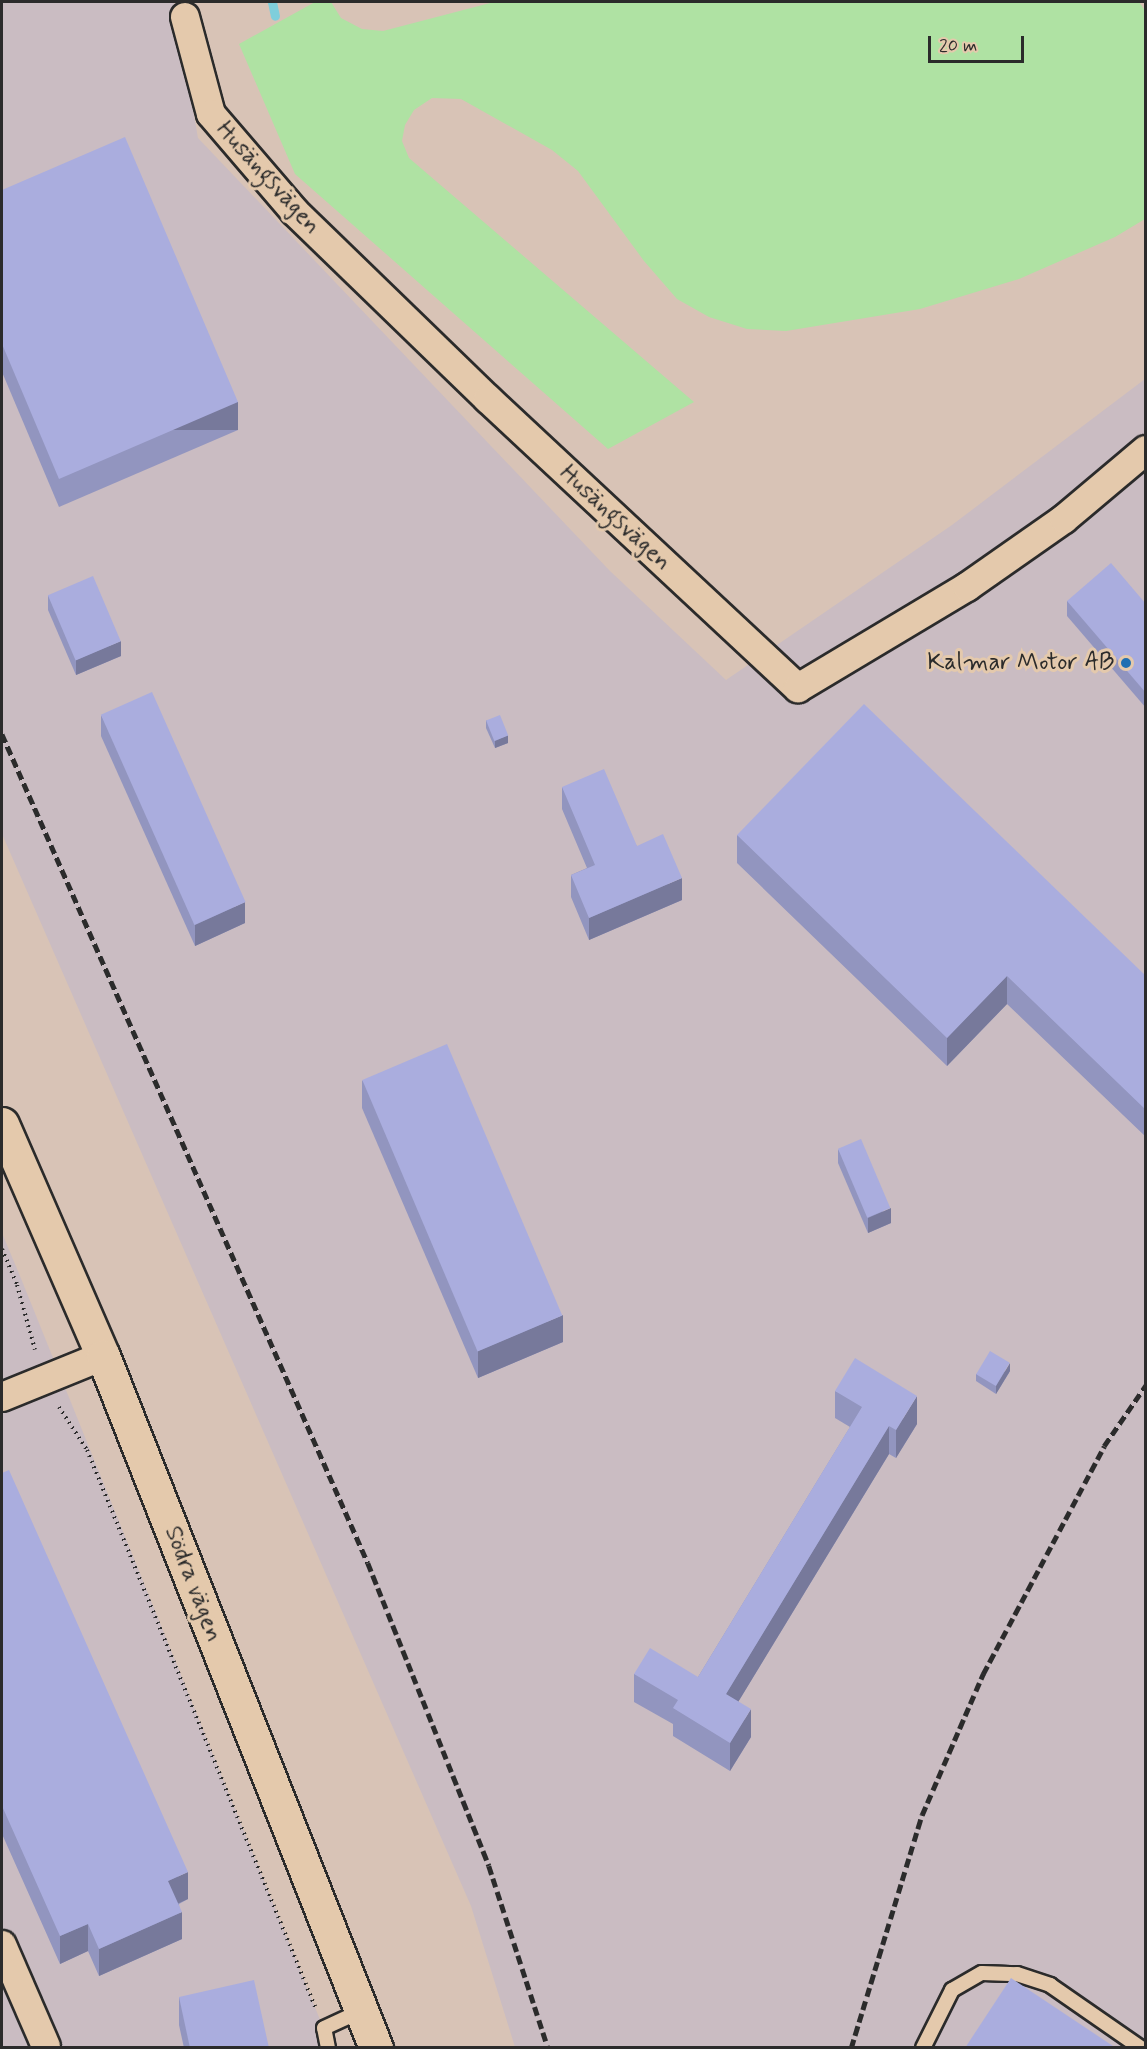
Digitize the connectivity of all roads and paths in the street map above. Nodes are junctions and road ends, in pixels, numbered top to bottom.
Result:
1 (185, 17) dead end
2 (1146, 450) edge
3 (2, 1124) edge
4 (2, 1249) edge
5 (103, 1356) junction
6 (47, 1379) junction
7 (2, 1397) edge
8 (2, 1945) edge
9 (361, 2011) junction
10 (324, 2028) junction
11 (46, 2046) edge
12 (328, 2048) edge
13 (376, 2048) edge
14 (923, 2048) edge
15 (1141, 2048) edge

1 - 2 street, Husängsvägen
3 - 5 main road, Södra vägen
4 - 6 path
5 - 6 street
5 - 9 main road, Södra vägen
6 - 7 street
6 - 10 path
8 - 11 street
9 - 10 lane
9 - 13 main road, Södra vägen
10 - 12 lane
14 - 15 lane

